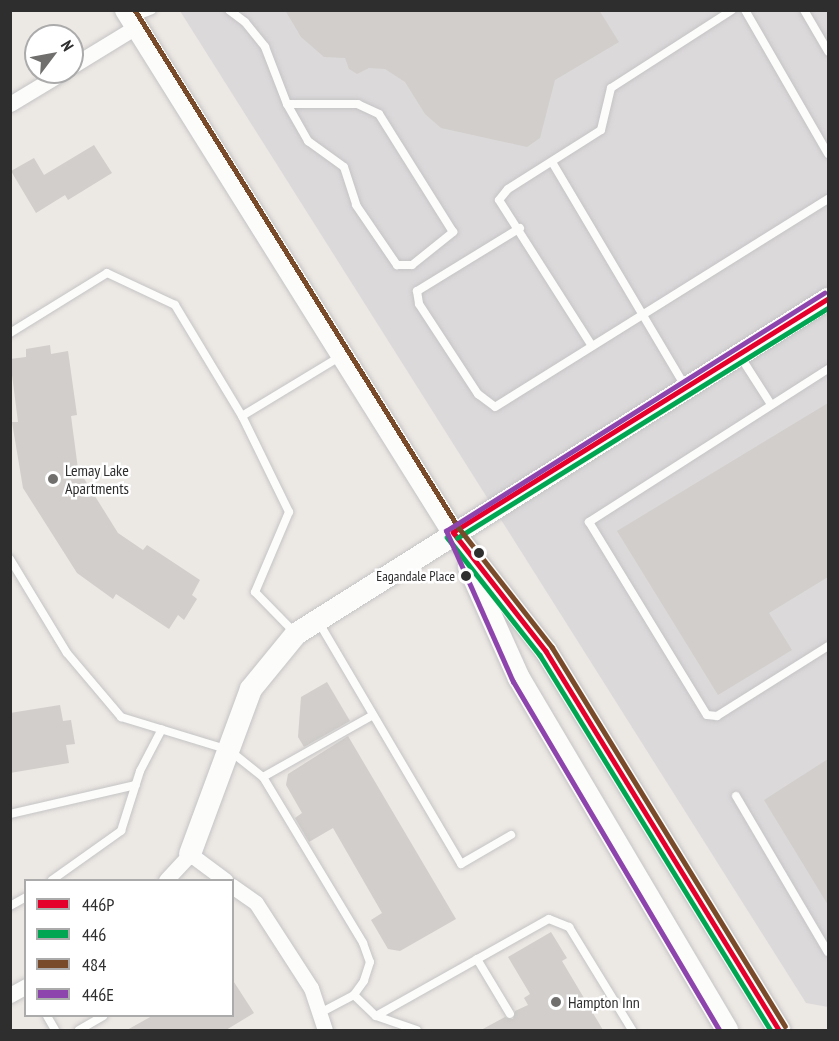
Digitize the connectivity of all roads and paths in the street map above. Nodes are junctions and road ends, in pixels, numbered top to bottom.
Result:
1 (152, 10) edge
2 (229, 10) edge
3 (732, 10) edge
4 (746, 10) edge
5 (804, 10) edge
6 (131, 18) edge
7 (828, 51) edge
8 (84, 56) edge
9 (43, 84) edge
10 (10, 104) edge
11 (287, 104) junction
12 (828, 154) edge
13 (552, 162) junction
14 (828, 199) edge
15 (520, 228) junction
16 (828, 299) edge
17 (643, 315) junction
18 (10, 333) edge
19 (592, 346) junction
20 (739, 354) junction
21 (343, 356) junction
22 (828, 369) edge
23 (686, 387) junction
24 (770, 403) junction
25 (242, 416) junction
26 (453, 532) junction
27 (10, 559) edge
28 (317, 620) junction
29 (296, 634) junction
30 (828, 646) edge
31 (373, 715) junction
32 (162, 729) junction
33 (229, 750) junction
34 (263, 777) junction
35 (136, 785) junction
36 (736, 796) dead end
37 (10, 814) edge
38 (512, 835) dead end
39 (190, 854) junction
40 (53, 879) edge
41 (167, 879) edge
42 (224, 879) edge
43 (234, 887) edge
44 (24, 898) edge
45 (10, 906) edge
46 (828, 952) edge
47 (477, 960) junction
48 (24, 987) edge
49 (10, 995) edge
50 (354, 995) junction
51 (320, 1013) junction
52 (510, 1014) dead end
53 (376, 1016) junction
54 (101, 1017) edge
55 (79, 1030) edge
56 (325, 1030) edge
57 (417, 1030) edge
58 (632, 1030) edge
59 (727, 1030) edge
60 (779, 1030) edge

1 - 6 lane
2 - 11 lane
3 - 13 lane
4 - 12 lane
5 - 7 lane
6 - 8 street
6 - 21 main road
9 - 10 street
11 - 11 lane
13 - 15 lane
13 - 17 lane
14 - 17 lane
15 - 19 lane
15 - 19 lane
16 - 20 main road
17 - 19 lane
17 - 23 lane
18 - 25 lane
20 - 23 main road
20 - 24 lane
21 - 25 lane
21 - 26 main road
22 - 24 lane
23 - 26 main road
24 - 30 lane
25 - 29 lane
26 - 28 main road
26 - 59 main road
26 - 60 main road
27 - 32 lane
28 - 29 main road
28 - 31 lane
29 - 33 main road
31 - 34 lane
31 - 38 lane
32 - 33 lane
32 - 35 lane
33 - 34 lane
33 - 39 main road
34 - 50 lane
35 - 37 lane
35 - 40 lane
36 - 46 lane
39 - 41 street
39 - 42 street
43 - 51 street
44 - 45 lane
47 - 52 lane
47 - 53 lane
47 - 58 lane
48 - 49 street
50 - 51 lane
50 - 53 lane
51 - 56 street
53 - 57 lane
54 - 55 lane

